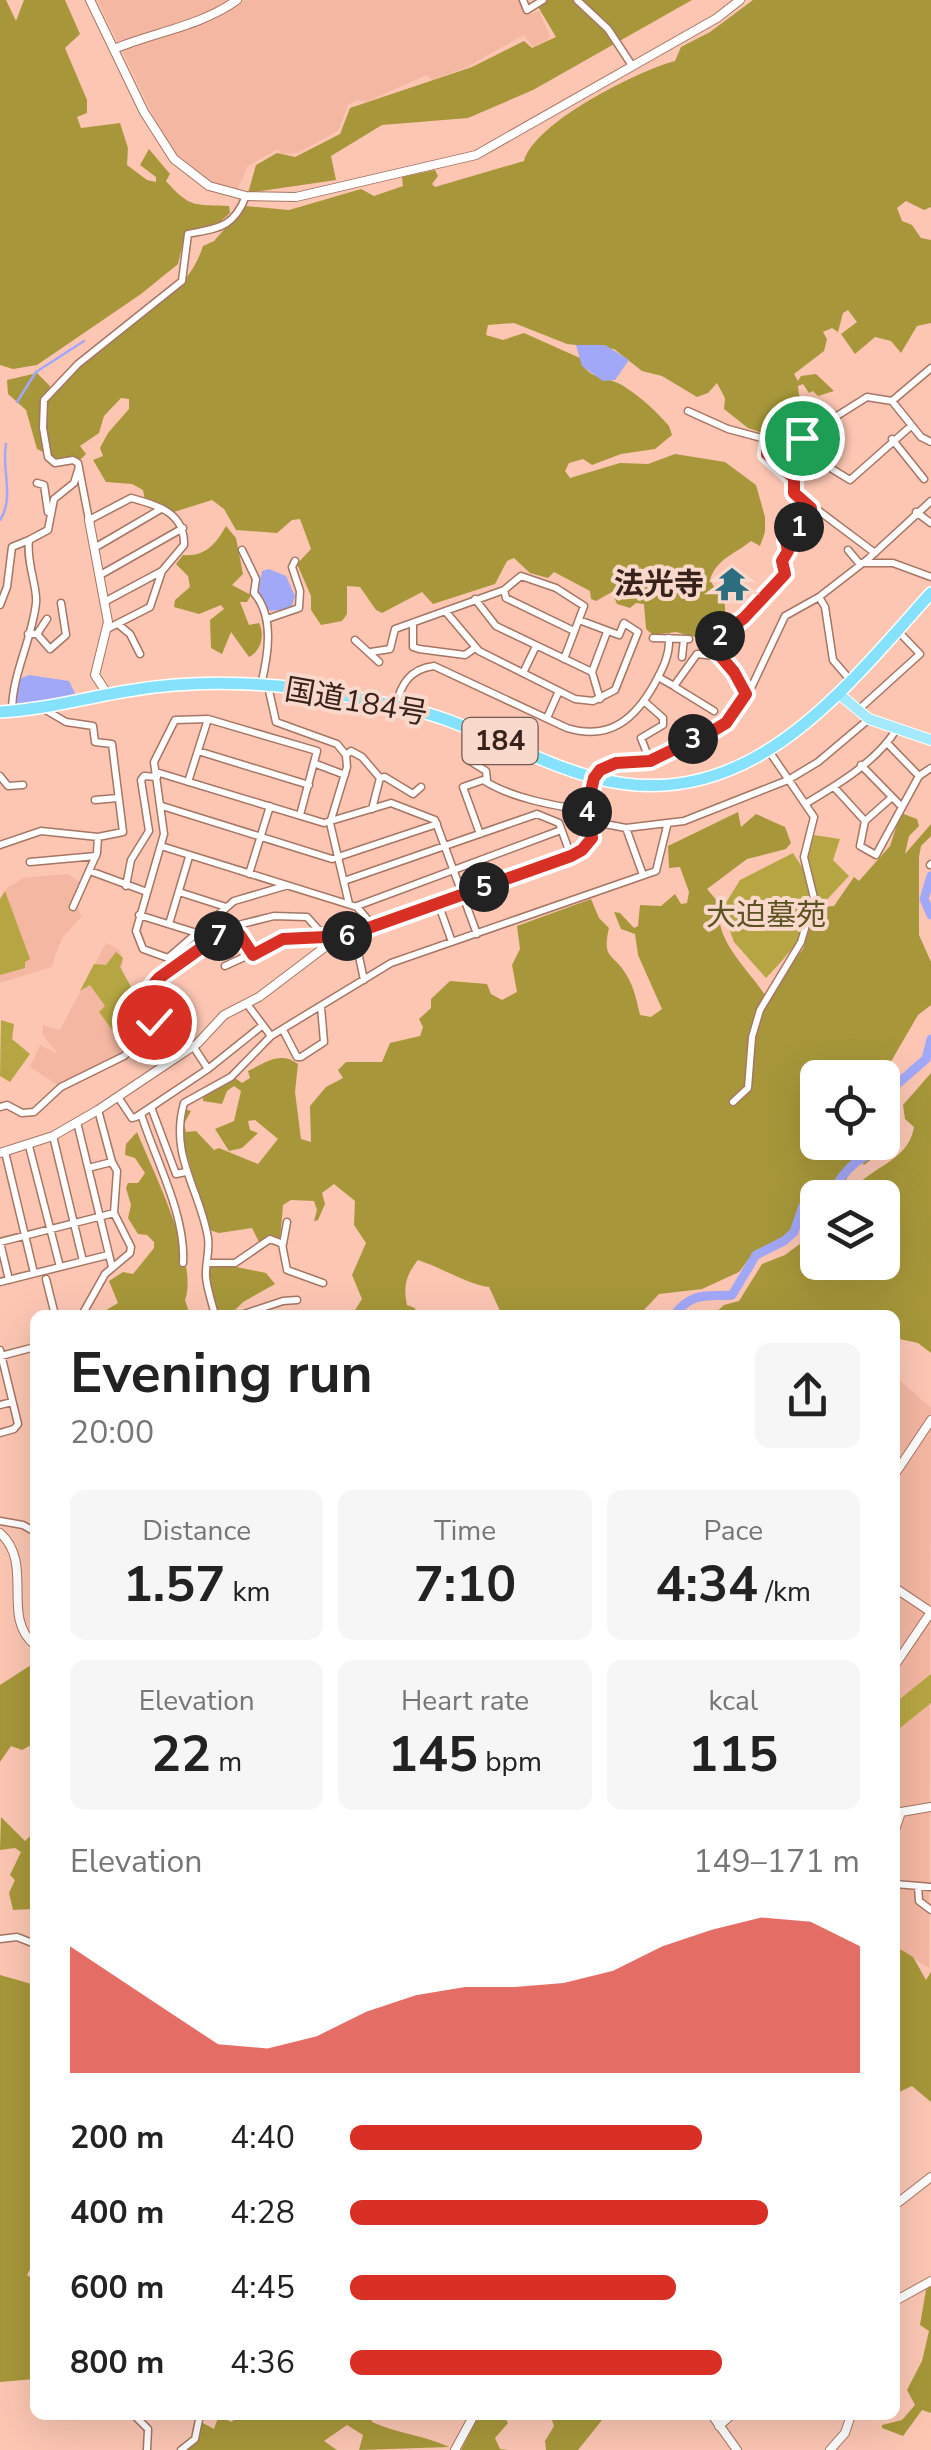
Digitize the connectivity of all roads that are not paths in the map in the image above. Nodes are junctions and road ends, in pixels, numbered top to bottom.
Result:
1 (90, 0) edge
2 (238, 0) edge
3 (522, 0) edge
4 (543, 0) edge
5 (576, 0) edge
6 (740, 0) edge
7 (114, 50) junction
8 (631, 64) junction
9 (246, 196) junction
10 (931, 368) edge
11 (892, 401) junction
12 (688, 411) dead end
13 (911, 426) junction
14 (892, 439) junction
15 (769, 440) junction
16 (931, 442) edge
17 (80, 466) junction
18 (832, 469) dead end
19 (924, 479) dead end
20 (37, 483) dead end
21 (931, 502) edge
22 (811, 508) junction
23 (162, 509) junction
24 (916, 512) junction
25 (49, 518) junction
26 (89, 520) junction
27 (931, 523) edge
28 (183, 528) junction
29 (29, 540) junction
30 (96, 547) junction
31 (242, 550) dead end
32 (848, 550) dead end
33 (875, 553) junction
34 (295, 561) dead end
35 (862, 563) junction
36 (162, 571) junction
37 (102, 574) junction
38 (931, 576) edge
39 (504, 590) junction
40 (931, 593) edge
41 (819, 597) junction
42 (475, 599) junction
43 (106, 602) junction
44 (61, 603) dead end
45 (0, 605) edge
46 (446, 612) junction
47 (47, 618) dead end
48 (267, 619) junction
49 (578, 620) junction
50 (413, 623) junction
51 (119, 625) junction
52 (107, 629) junction
53 (574, 630) junction
54 (897, 630) junction
55 (607, 632) junction
56 (32, 634) junction
57 (653, 638) dead end
58 (669, 638) junction
59 (355, 640) dead end
60 (536, 646) junction
61 (475, 648) junction
62 (371, 652) junction
63 (140, 654) dead end
64 (716, 655) junction
65 (682, 658) dead end
66 (564, 659) junction
67 (380, 662) dead end
68 (592, 672) junction
69 (523, 673) junction
70 (658, 676) junction
71 (852, 681) junction
72 (265, 686) junction
73 (674, 686) junction
74 (560, 691) junction
75 (746, 694) junction
76 (839, 694) junction
77 (108, 695) junction
78 (600, 699) junction
79 (644, 702) junction
80 (395, 707) junction
81 (44, 709) junction
82 (714, 710) dead end
83 (858, 711) junction
84 (6, 712) edge
85 (548, 718) junction
86 (208, 719) junction
87 (869, 719) junction
88 (896, 730) junction
89 (931, 740) edge
90 (887, 743) junction
91 (198, 751) junction
92 (769, 751) junction
93 (346, 755) junction
94 (467, 759) dead end
95 (650, 761) junction
96 (316, 764) junction
97 (861, 765) junction
98 (931, 768) edge
99 (345, 774) junction
100 (157, 775) junction
101 (0, 776) edge
102 (920, 776) junction
103 (380, 778) junction
104 (594, 778) junction
105 (487, 780) junction
106 (788, 780) junction
107 (188, 782) junction
108 (22, 785) dead end
109 (309, 785) junction
110 (421, 787) dead end
111 (834, 787) junction
112 (119, 798) junction
113 (891, 798) junction
114 (95, 800) dead end
115 (805, 804) junction
116 (161, 806) junction
117 (270, 806) junction
118 (902, 806) junction
119 (372, 809) junction
120 (300, 815) junction
121 (588, 816) junction
122 (866, 820) junction
123 (330, 823) junction
124 (437, 824) junction
125 (667, 826) junction
126 (626, 828) junction
127 (561, 830) junction
128 (480, 834) junction
129 (98, 837) junction
130 (260, 837) junction
131 (0, 845) edge
132 (161, 846) junction
133 (445, 847) junction
134 (96, 856) junction
135 (189, 856) junction
136 (571, 856) junction
137 (338, 858) junction
138 (30, 862) dead end
139 (90, 871) junction
140 (453, 871) junction
141 (249, 874) junction
142 (644, 875) junction
143 (344, 882) junction
144 (126, 886) junction
145 (285, 886) junction
146 (147, 892) junction
147 (179, 892) junction
148 (462, 895) junction
149 (438, 903) junction
150 (353, 905) junction
151 (73, 907) dead end
152 (223, 910) junction
153 (140, 915) junction
154 (169, 924) junction
155 (373, 926) junction
156 (200, 934) junction
157 (477, 934) junction
158 (350, 935) junction
159 (324, 936) junction
160 (452, 942) junction
161 (253, 955) junction
162 (226, 966) dead end
163 (364, 980) junction
164 (247, 1004) junction
165 (321, 1007) junction
166 (263, 1025) junction
167 (283, 1030) junction
168 (270, 1036) junction
169 (193, 1046) junction
170 (208, 1069) junction
171 (118, 1097) junction
172 (733, 1102) dead end
173 (0, 1107) edge
174 (151, 1108) junction
175 (98, 1110) junction
176 (141, 1114) junction
177 (77, 1122) junction
178 (53, 1136) junction
179 (29, 1146) junction
180 (2, 1152) edge
181 (112, 1162) junction
182 (88, 1168) junction
183 (186, 1172) junction
184 (114, 1214) junction
185 (99, 1217) junction
186 (287, 1222) dead end
187 (75, 1224) junction
188 (50, 1230) junction
189 (25, 1236) junction
190 (0, 1241) edge
191 (282, 1244) junction
192 (108, 1255) junction
193 (84, 1262) junction
194 (183, 1263) dead end
195 (207, 1263) junction
196 (60, 1267) junction
197 (112, 1268) junction
198 (34, 1273) junction
199 (46, 1278) dead end
200 (9, 1280) junction
201 (0, 1282) edge
202 (323, 1283) dead end
203 (297, 1300) dead end
204 (54, 1310) edge
205 (85, 1310) edge
206 (214, 1310) edge
207 (255, 1310) edge
208 (30, 1348) edge
209 (1, 1353) edge
210 (12, 1402) junction
211 (0, 1405) edge
212 (931, 1420) edge
213 (0, 1433) edge
214 (900, 1456) edge
215 (905, 1459) junction
216 (900, 1466) edge
217 (0, 1522) edge
218 (30, 1526) edge
219 (0, 1533) edge
220 (900, 1591) edge
221 (931, 1612) edge
222 (30, 1642) edge
223 (900, 1658) edge
224 (931, 1808) edge
225 (900, 1814) edge
226 (900, 1884) edge
227 (918, 1886) junction
228 (931, 1886) edge
229 (931, 1910) edge
230 (0, 1939) edge
231 (30, 1942) edge
232 (931, 2177) edge
233 (900, 2201) edge
234 (931, 2280) edge
235 (900, 2298) edge
236 (139, 2420) edge
237 (199, 2420) edge
238 (471, 2420) edge
239 (715, 2420) edge
240 (726, 2420) edge
241 (849, 2420) edge
242 (719, 2426) junction
243 (147, 2450) edge
244 (181, 2450) edge
245 (455, 2450) edge
246 (737, 2450) edge
247 (830, 2450) edge

1 - 7 street
2 - 7 street
3 - 4 street
5 - 8 street
6 - 8 street
7 - 9 street
8 - 9 street
9 - 17 street
10 - 11 street
11 - 13 street
11 - 15 street
12 - 15 street
13 - 14 street
13 - 16 street
14 - 18 street
14 - 19 street
15 - 22 street
17 - 25 street
17 - 26 street
20 - 25 street
21 - 24 street
22 - 33 street
22 - 64 street
23 - 26 street
23 - 28 street
23 - 30 street
24 - 27 street
24 - 33 street
25 - 29 street
26 - 30 street
28 - 36 street
28 - 37 street
29 - 45 street
29 - 56 street
30 - 37 street
31 - 48 street
32 - 35 street
33 - 35 street
34 - 48 street
35 - 38 street
35 - 41 street
36 - 43 street
36 - 51 street
37 - 43 street
39 - 42 street
39 - 49 street
39 - 53 street
40 - 54 highway, 国道184号 / 184
41 - 71 street
41 - 75 street
42 - 46 street
42 - 60 street
43 - 52 street
44 - 56 street
46 - 50 street
46 - 61 street
47 - 56 street
48 - 72 street
49 - 53 street
49 - 55 street
50 - 61 street
50 - 62 street
51 - 52 street
51 - 63 street
52 - 77 street
53 - 66 street
54 - 71 highway, 国道184号 / 184
54 - 83 street
55 - 68 street
55 - 78 street
56 - 84 street
57 - 58 street
58 - 65 street
58 - 70 street
59 - 62 street
60 - 66 street
60 - 69 street
61 - 69 street
62 - 67 street
64 - 73 street
64 - 75 street
66 - 68 street
68 - 78 street
69 - 74 street
70 - 73 street
70 - 79 street
71 - 76 highway, 国道184号 / 184
72 - 77 highway, 国道184号 / 184
72 - 80 highway, 国道184号 / 184
72 - 93 street
73 - 82 street
74 - 78 street
74 - 85 street
75 - 95 street
76 - 83 main road
76 - 92 highway, 国道184号 / 184
77 - 81 highway, 国道184号 / 184
79 - 85 street
79 - 95 street
80 - 85 street
80 - 104 highway, 国道184号 / 184
81 - 84 highway, 国道184号 / 184
81 - 112 street
83 - 87 main road
86 - 91 street
86 - 96 street
86 - 100 street
87 - 88 main road
87 - 106 street
88 - 89 main road
88 - 90 street
90 - 97 street
90 - 102 street
91 - 107 street
91 - 109 street
92 - 104 highway, 国道184号 / 184
92 - 106 street
93 - 99 street
93 - 103 street
94 - 105 street
95 - 104 street
96 - 99 street
96 - 109 street
97 - 111 street
97 - 113 street
98 - 102 street
99 - 123 street
100 - 107 street
100 - 116 street
100 - 144 street
101 - 108 street
102 - 118 street
103 - 110 street
103 - 119 street
104 - 121 street
105 - 121 street
105 - 128 street
106 - 115 street
106 - 125 street
107 - 117 street
109 - 120 street
111 - 115 street
111 - 122 street
112 - 114 street
112 - 129 street
113 - 118 street
113 - 122 street
115 - 172 street
116 - 130 street
116 - 132 street
117 - 120 street
117 - 130 street
118 - 122 street
119 - 123 street
119 - 124 street
120 - 123 street
121 - 126 street
121 - 136 street
123 - 137 street
124 - 133 street
124 - 137 street
125 - 126 street
125 - 142 street
126 - 142 street
127 - 128 street
127 - 136 street
127 - 140 street
128 - 133 street
129 - 131 street
129 - 134 street
130 - 137 street
130 - 141 street
132 - 135 street
132 - 146 street
133 - 140 street
133 - 143 street
134 - 138 street
134 - 139 street
135 - 141 street
135 - 147 street
136 - 148 street
137 - 143 street
139 - 144 street
139 - 151 street
140 - 148 street
140 - 150 street
141 - 145 street
142 - 157 street
143 - 150 street
144 - 146 street
145 - 150 street
145 - 152 street
146 - 153 street
147 - 152 street
147 - 154 street
148 - 149 street
148 - 157 street
149 - 155 street
149 - 160 street
150 - 155 street
152 - 156 street
152 - 159 street
153 - 154 street
153 - 156 street
154 - 156 street
155 - 158 street
157 - 160 street
158 - 159 street
158 - 163 street
158 - 164 street
159 - 161 street
160 - 163 street
161 - 162 street
161 - 173 street
163 - 165 street
164 - 166 street
164 - 169 street
165 - 167 street
165 - 167 street
166 - 168 street
166 - 170 street
167 - 168 street
168 - 183 street
169 - 170 street
169 - 171 street
170 - 174 street
171 - 175 street
171 - 176 street
174 - 176 street
174 - 183 street
175 - 177 street
175 - 181 street
176 - 194 street
177 - 178 street
177 - 182 street
178 - 179 street
178 - 187 street
179 - 180 street
179 - 188 street
180 - 189 street
181 - 182 street
181 - 184 street
182 - 185 street
183 - 195 street
184 - 185 street
184 - 197 street
185 - 187 street
185 - 192 street
186 - 191 street
187 - 188 street
187 - 193 street
188 - 189 street
188 - 196 street
189 - 190 street
189 - 198 street
190 - 200 street
191 - 195 street
191 - 202 street
192 - 193 street
192 - 197 street
193 - 196 street
195 - 206 street
196 - 198 street
197 - 205 street
198 - 200 street
199 - 204 street
200 - 201 street
203 - 207 street
208 - 209 street
209 - 210 street
210 - 211 street
210 - 213 street
212 - 215 street
214 - 215 street
215 - 216 street
217 - 218 street
219 - 222 street
220 - 221 street
221 - 223 street
224 - 225 street
226 - 227 street
227 - 228 street
227 - 229 street
230 - 231 street
232 - 233 street
234 - 235 street
236 - 243 street
237 - 244 street
238 - 245 street
239 - 242 street
240 - 242 street
241 - 247 street
242 - 246 street

